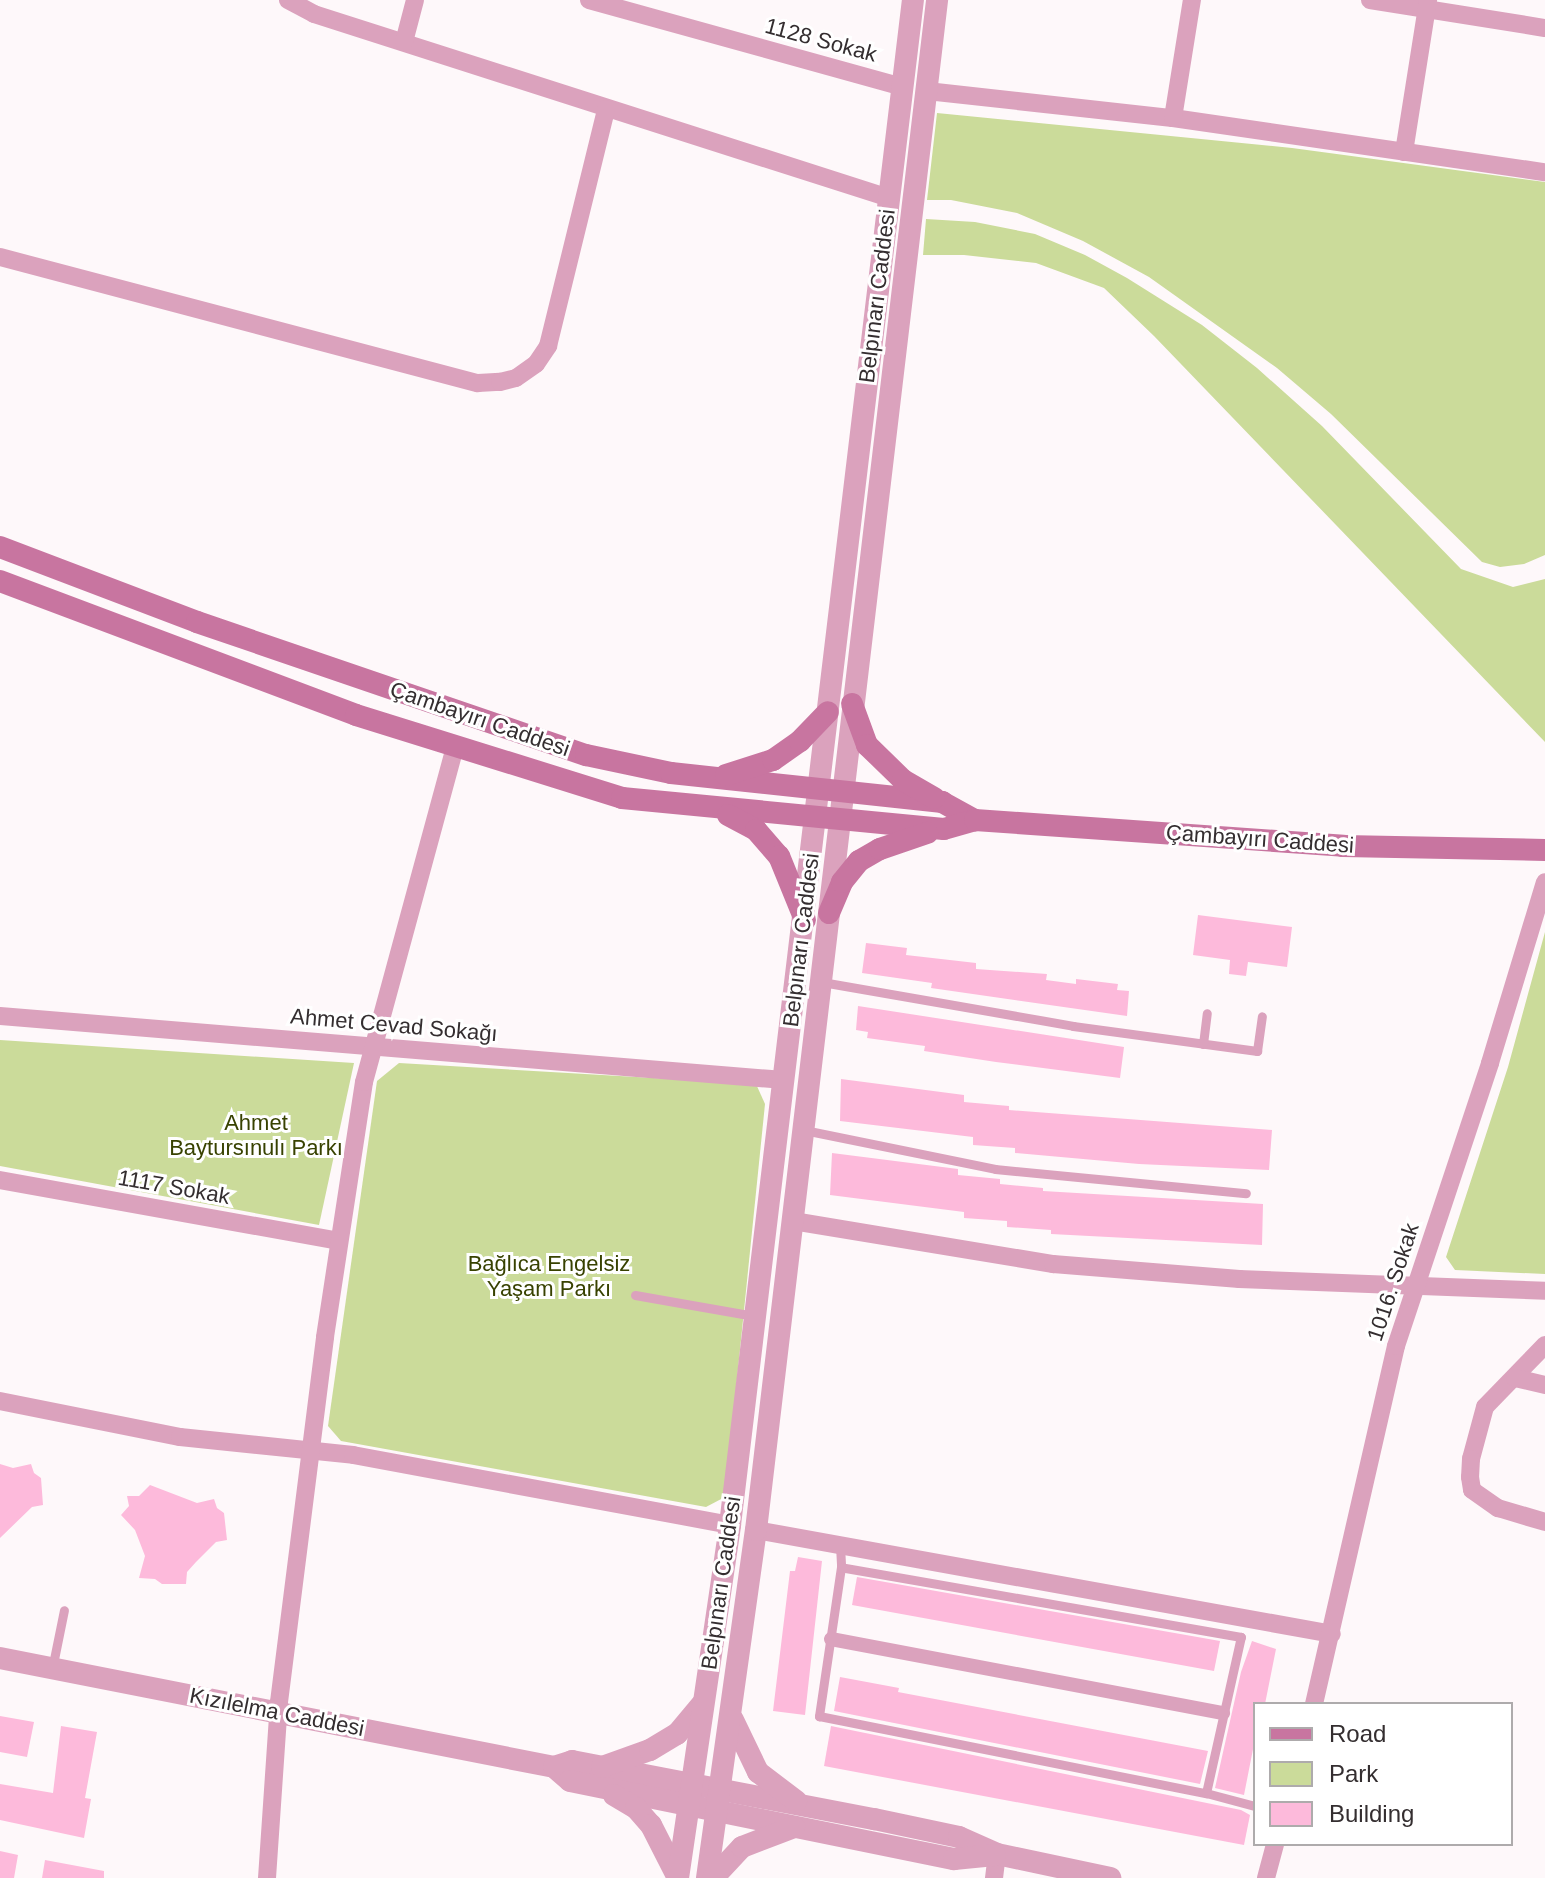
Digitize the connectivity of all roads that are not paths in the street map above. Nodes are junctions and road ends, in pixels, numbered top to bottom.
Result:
1 (288, 0) edge
2 (415, 0) edge
3 (589, 0) edge
4 (913, 0) edge
5 (937, 0) edge
6 (1192, 0) edge
7 (1370, 0) edge
8 (1428, 5) edge
9 (1545, 28) edge
10 (404, 42) junction
11 (903, 87) junction
12 (927, 91) junction
13 (606, 109) junction
14 (1173, 118) junction
15 (1404, 152) junction
16 (1545, 172) edge
17 (889, 198) junction
18 (0, 257) edge
19 (0, 547) edge
20 (0, 581) edge
21 (852, 704) junction
22 (828, 712) junction
23 (455, 748) junction
24 (714, 778) junction
25 (819, 791) junction
26 (842, 792) junction
27 (942, 802) junction
28 (716, 809) junction
29 (815, 818) junction
30 (839, 820) junction
31 (975, 820) junction
32 (944, 829) junction
33 (1545, 850) edge
34 (1545, 882) edge
35 (829, 913) junction
36 (805, 920) junction
37 (822, 982) junction
38 (1207, 1013) dead end
39 (0, 1016) edge
40 (1262, 1016) dead end
41 (1203, 1044) junction
42 (372, 1047) junction
43 (784, 1080) junction
44 (804, 1130) junction
45 (0, 1180) edge
46 (1246, 1193) dead end
47 (793, 1221) junction
48 (339, 1241) junction
49 (1417, 1283) junction
50 (1545, 1291) edge
51 (635, 1295) dead end
52 (755, 1316) junction
53 (1545, 1345) edge
54 (1515, 1378) junction
55 (1545, 1385) edge
56 (0, 1401) edge
57 (313, 1453) junction
58 (1545, 1522) edge
59 (730, 1525) junction
60 (756, 1530) junction
61 (840, 1545) junction
62 (841, 1567) junction
63 (64, 1610) dead end
64 (1332, 1634) junction
65 (831, 1639) junction
66 (0, 1658) edge
67 (52, 1669) junction
68 (1315, 1702) edge
69 (703, 1703) junction
70 (279, 1713) junction
71 (1223, 1713) junction
72 (732, 1715) junction
73 (602, 1778) junction
74 (1206, 1793) junction
75 (689, 1796) junction
76 (720, 1801) junction
77 (1253, 1805) edge
78 (800, 1816) junction
79 (1274, 1846) edge
80 (997, 1854) junction
81 (267, 1878) edge
82 (678, 1878) edge
83 (710, 1878) edge
84 (994, 1878) edge
85 (1110, 1878) edge
86 (1266, 1878) edge

1 - 10 street
2 - 10 street
3 - 11 street, 1128 Sokak
4 - 11 street, Belpınarı Caddesi
5 - 12 street, Belpınarı Caddesi
6 - 14 street
7 - 8 street
8 - 9 street
8 - 15 street
10 - 13 street
11 - 17 street, Belpınarı Caddesi
12 - 14 street
12 - 21 street, Belpınarı Caddesi
13 - 17 street
13 - 18 street
14 - 15 street
15 - 16 street
17 - 22 street, Belpınarı Caddesi
19 - 24 main road, Çambayırı Caddesi
20 - 23 main road, Çambayırı Caddesi
21 - 26 street, Belpınarı Caddesi
21 - 27 main road
22 - 24 main road
22 - 25 street, Belpınarı Caddesi
23 - 28 main road, Çambayırı Caddesi
23 - 42 street
24 - 25 main road, Çambayırı Caddesi
25 - 26 main road, Çambayırı Caddesi
25 - 29 street, Belpınarı Caddesi
26 - 27 main road, Çambayırı Caddesi
26 - 30 street, Belpınarı Caddesi
27 - 31 main road, Çambayırı Caddesi
28 - 29 main road, Çambayırı Caddesi
28 - 36 main road
29 - 30 main road, Çambayırı Caddesi
29 - 36 street, Belpınarı Caddesi
30 - 32 main road, Çambayırı Caddesi
30 - 35 street, Belpınarı Caddesi
31 - 32 main road, Çambayırı Caddesi
31 - 33 main road, Çambayırı Caddesi
32 - 35 main road
34 - 49 street, 1016. Sokak
35 - 37 street, Belpınarı Caddesi
36 - 43 street, Belpınarı Caddesi
37 - 41 lane
37 - 44 street, Belpınarı Caddesi
38 - 41 lane
39 - 42 street, Ahmet Cevad Sokağı
40 - 41 lane
42 - 43 street, Ahmet Cevad Sokağı
42 - 48 street
43 - 52 street, Belpınarı Caddesi
44 - 46 lane
44 - 47 street, Belpınarı Caddesi
45 - 48 street, 1117 Sokak
47 - 49 street
47 - 60 street, Belpınarı Caddesi
48 - 57 street
49 - 50 street
49 - 64 street, 1016. Sokak
51 - 52 lane
52 - 59 street, Belpınarı Caddesi
53 - 54 street
54 - 55 street
54 - 58 street
56 - 57 street
57 - 59 street
57 - 70 street
59 - 69 street, Belpınarı Caddesi
60 - 61 street
60 - 72 street, Belpınarı Caddesi
61 - 62 lane
61 - 64 street
62 - 65 lane
62 - 71 lane
63 - 67 lane
64 - 68 street, 1016. Sokak
65 - 71 street
65 - 74 lane
66 - 67 street, Kızılelma Caddesi
67 - 70 street, Kızılelma Caddesi
69 - 73 street
69 - 75 street, Belpınarı Caddesi
70 - 73 street, Kızılelma Caddesi
70 - 81 street
71 - 74 lane
72 - 76 street, Belpınarı Caddesi
72 - 78 street
73 - 75 street, Kızılelma Caddesi
73 - 82 street
74 - 77 lane
75 - 76 street, Kızılelma Caddesi
75 - 82 street, Belpınarı Caddesi
76 - 78 street, Kızılelma Caddesi
76 - 83 street, Belpınarı Caddesi
78 - 80 street, Kızılelma Caddesi
78 - 83 street
79 - 86 street
80 - 84 street
80 - 85 street, Kızılelma Caddesi

